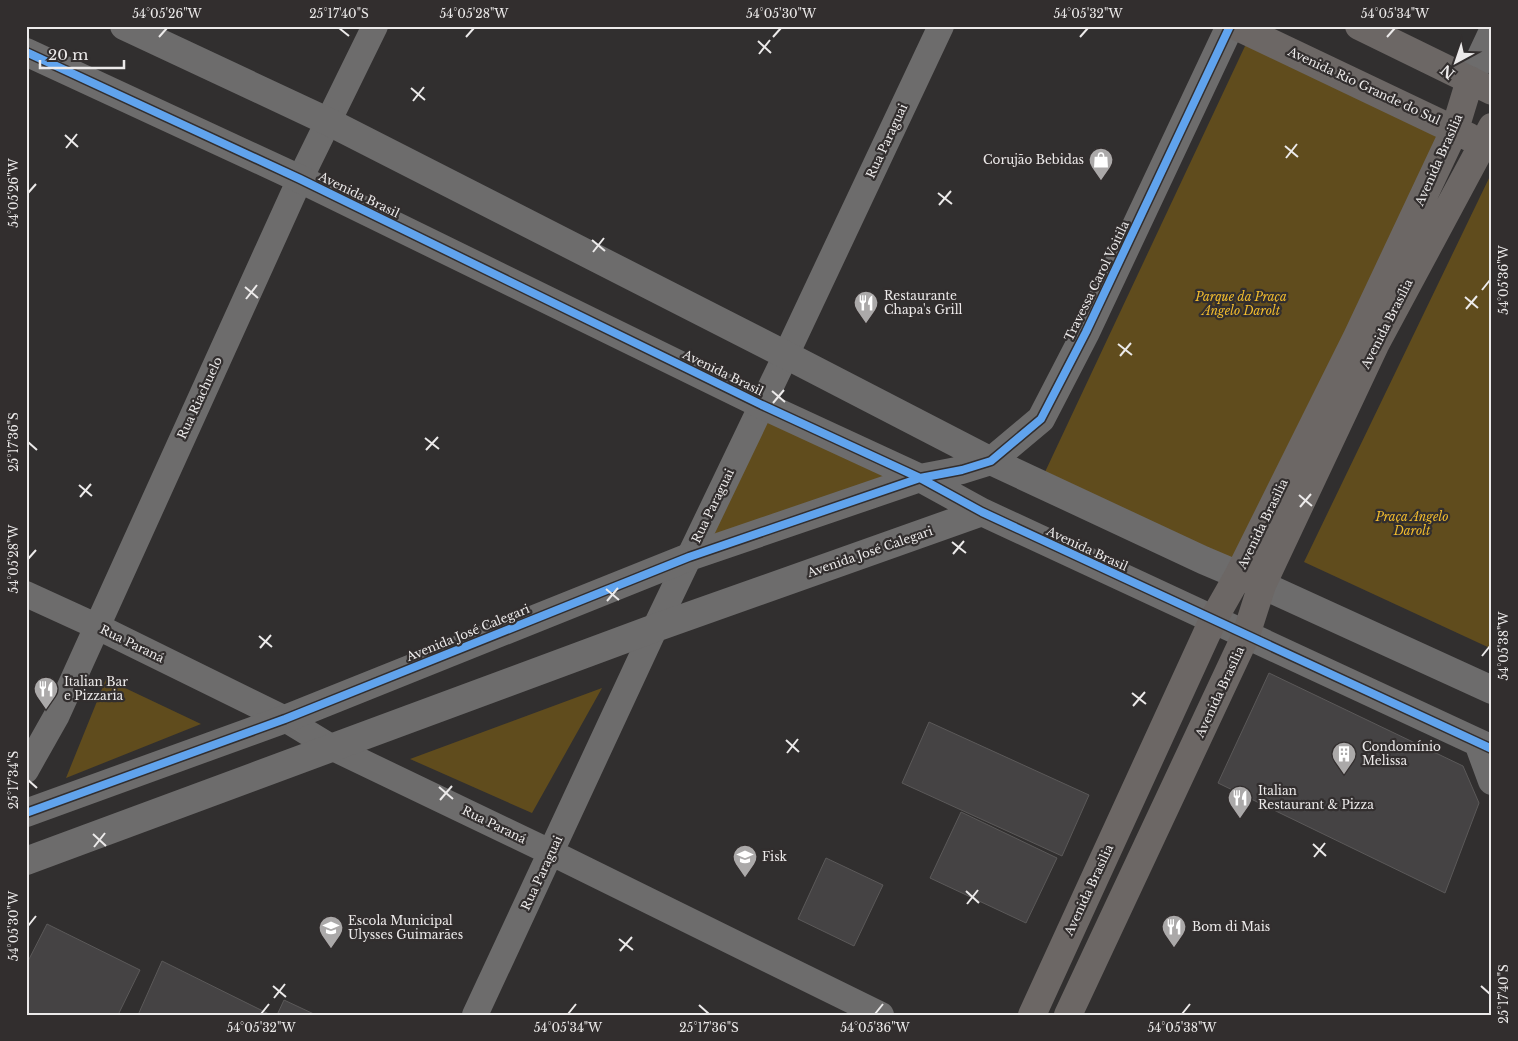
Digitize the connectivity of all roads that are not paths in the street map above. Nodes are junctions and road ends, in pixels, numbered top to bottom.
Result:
1 (124, 26) edge
2 (375, 26) edge
3 (941, 26) edge
4 (1230, 26) edge
5 (1236, 26) edge
6 (1359, 26) edge
7 (1492, 33) edge
8 (26, 52) edge
9 (1481, 86) edge
10 (329, 122) junction
11 (1454, 129) junction
12 (1489, 140) edge
13 (300, 179) junction
14 (1366, 341) junction
15 (786, 355) junction
16 (762, 405) junction
17 (991, 461) junction
18 (920, 478) junction
19 (982, 512) junction
20 (689, 557) junction
21 (1250, 580) junction
22 (26, 594) edge
23 (1213, 620) junction
24 (96, 626) junction
25 (655, 628) junction
26 (1246, 635) junction
27 (1492, 690) edge
28 (285, 719) junction
29 (1485, 746) edge
30 (331, 747) junction
31 (26, 770) edge
32 (1492, 781) edge
33 (26, 813) edge
34 (552, 853) junction
35 (26, 861) edge
36 (475, 1015) edge
37 (881, 1015) edge
38 (1032, 1015) edge
39 (1068, 1015) edge

1 - 10 street
2 - 10 street, Rua Riachuelo
3 - 15 street, Rua Paraguai
4 - 17 street, Travessa Carol Voitila
5 - 11 main road, Avenida Rio Grande do Sul
6 - 9 main road
7 - 9 street, Avenida Brasilia
8 - 13 street, Avenida Brasil
9 - 11 main road, Avenida Brasilia
10 - 13 street, Rua Riachuelo
10 - 15 street
11 - 12 main road, Avenida Rio Grande do Sul
11 - 14 main road, Avenida Brasilia
12 - 14 main road, Avenida Brasília
13 - 16 street, Avenida Brasil
13 - 24 street, Rua Riachuelo
14 - 21 main road, Avenida Brasilia
15 - 16 street, Rua Paraguai
15 - 17 street
16 - 18 street, Avenida Brasil
16 - 20 street, Rua Paraguai
17 - 18 street, Travessa Carol Voitila
17 - 21 street
18 - 19 street, Avenida Brasil
18 - 20 street, Avenida José Calegari
19 - 23 street, Avenida Brasil
19 - 25 street, Avenida José Calegari
20 - 25 street, Rua Paraguai
20 - 28 street, Avenida José Calegari
21 - 23 main road, Avenida Brasilia
21 - 26 main road, Avenida Brasília
21 - 27 street
22 - 24 street, Rua Paraná
23 - 26 street, Avenida Brasil
23 - 38 main road, Avenida Brasilia
24 - 28 street, Rua Paraná
24 - 31 street, Rua Riachuelo
25 - 30 street, Avenida José Calegari
25 - 34 street, Rua Paraguai
26 - 29 street, Avenida Brasil
26 - 39 main road, Avenida Brasília
28 - 30 street, Rua Paraná
28 - 33 street, Avenida José Calegari
29 - 32 street
30 - 34 street, Rua Paraná
30 - 35 street, Avenida José Calegari
34 - 36 street, Rua Paraguai
34 - 37 street, Rua Paraná

